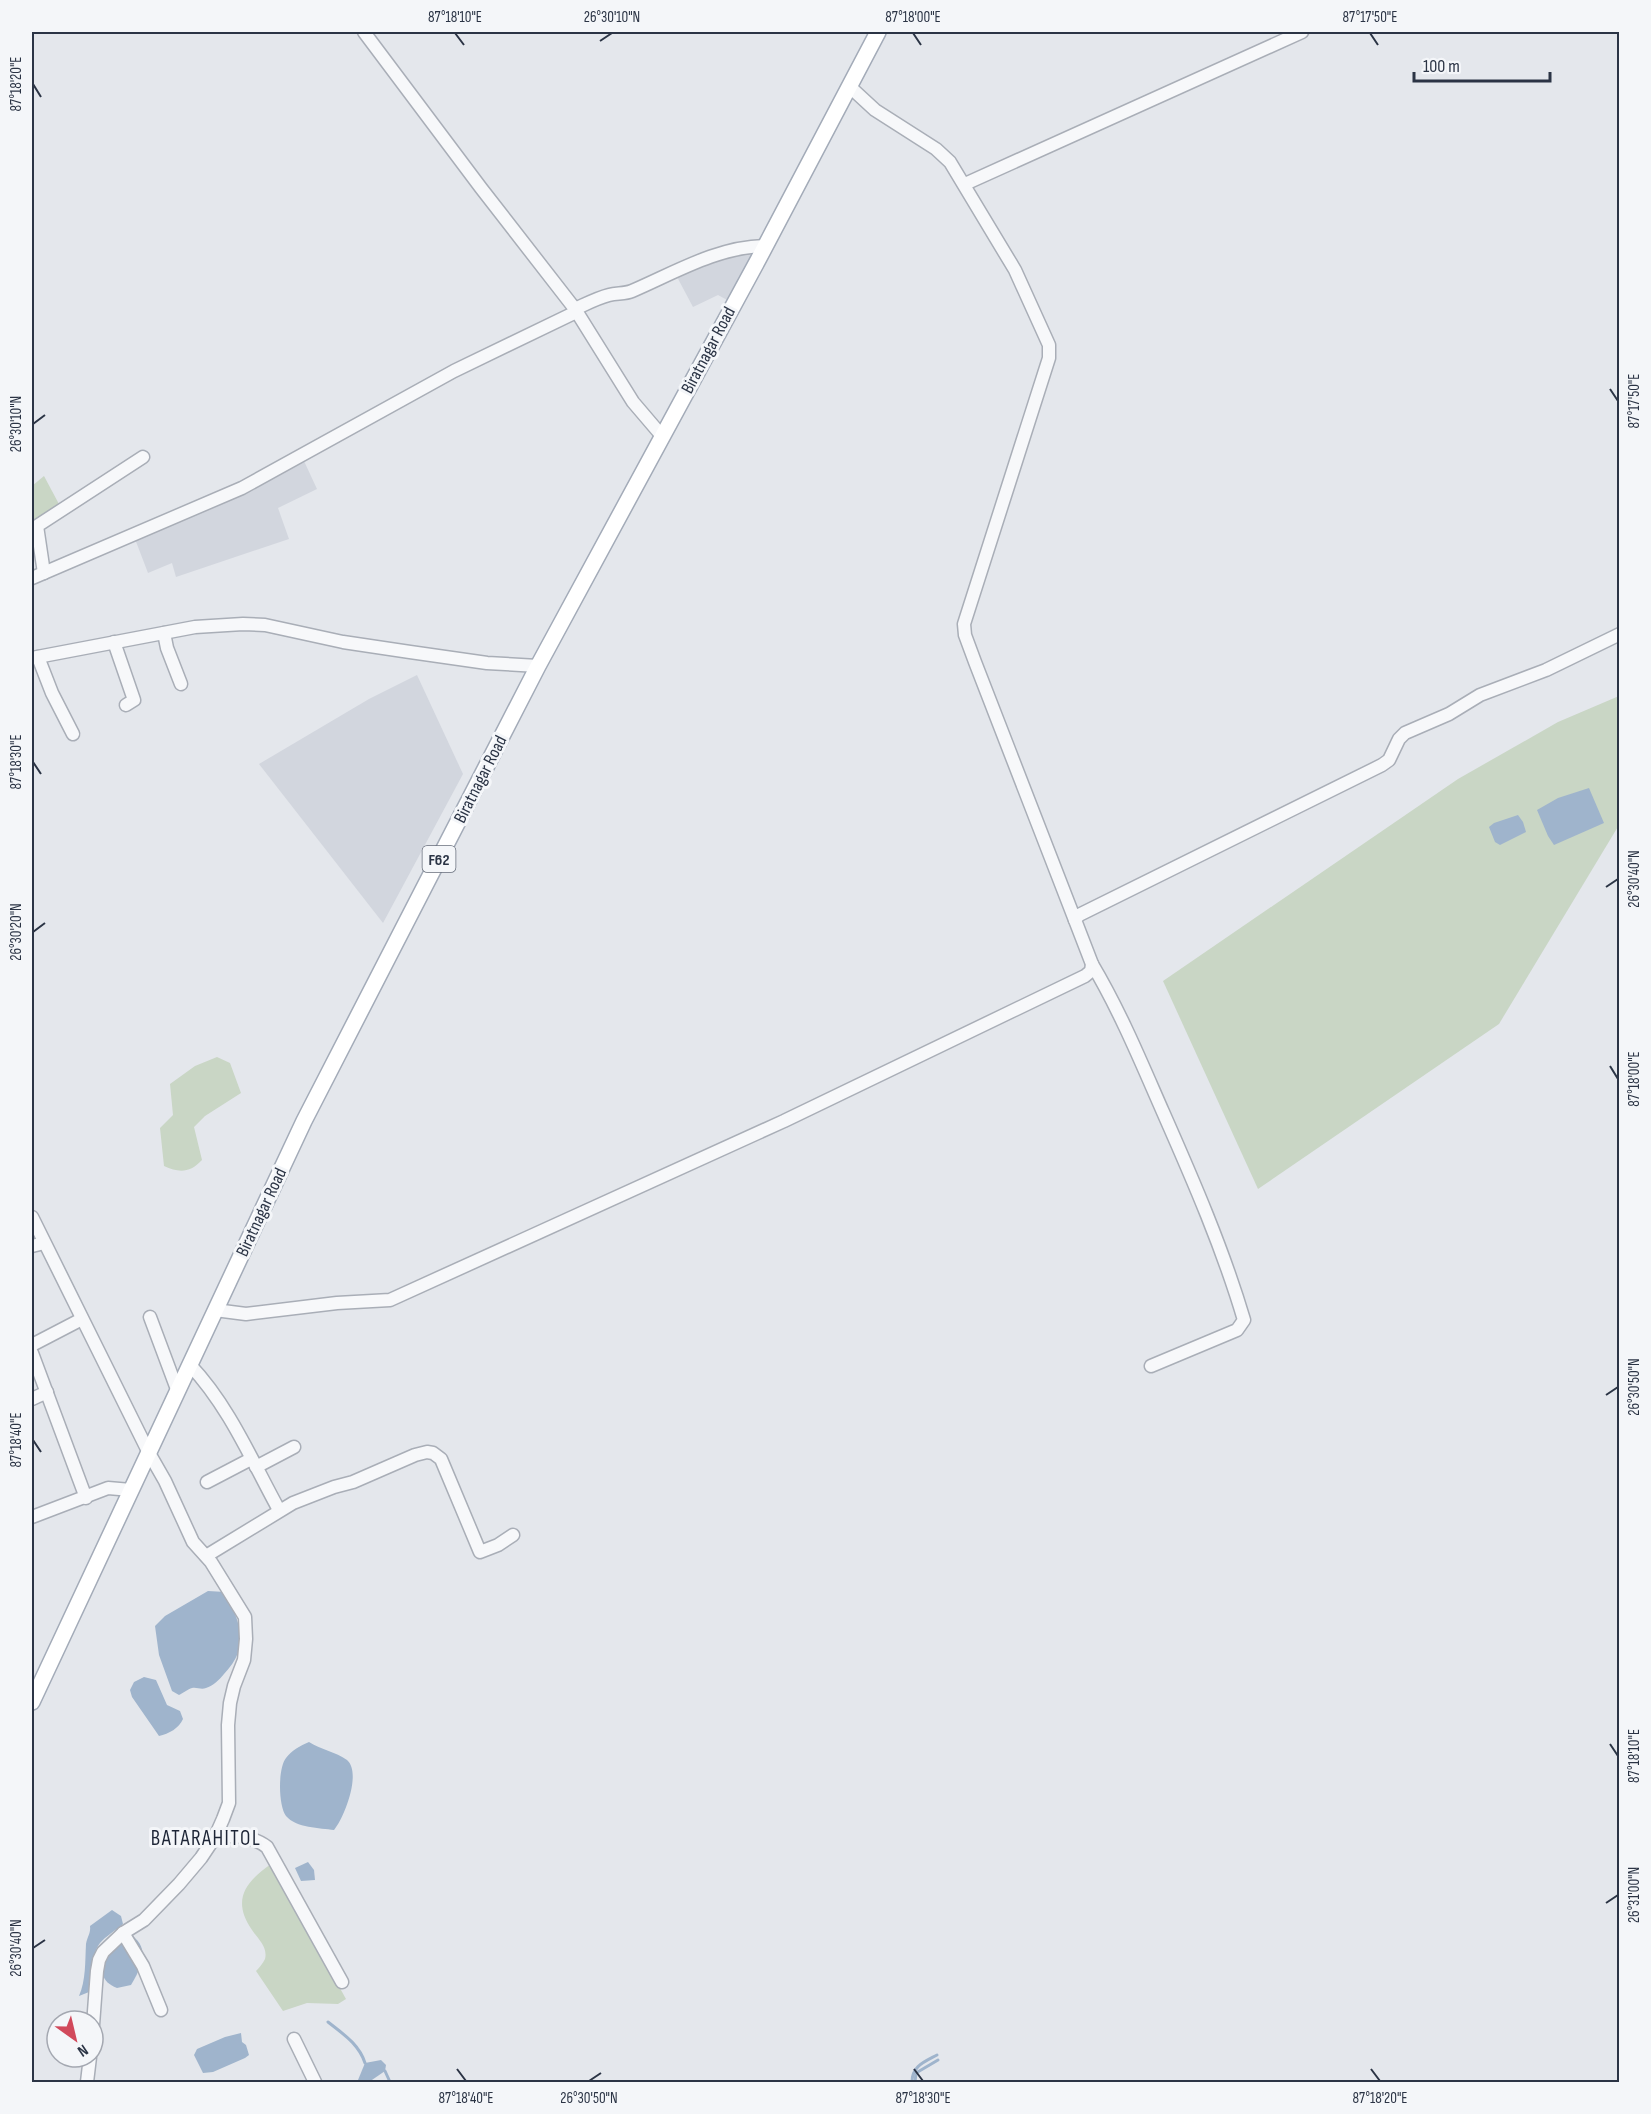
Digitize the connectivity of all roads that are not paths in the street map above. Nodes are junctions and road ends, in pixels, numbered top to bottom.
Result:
1 (364, 32) edge
2 (878, 32) edge
3 (1302, 32) edge
4 (849, 86) junction
5 (964, 184) junction
6 (764, 246) junction
7 (574, 309) junction
8 (662, 436) junction
9 (143, 457) dead end
10 (44, 573) junction
11 (32, 578) edge
12 (164, 633) junction
13 (1620, 634) edge
14 (114, 642) junction
15 (35, 657) edge
16 (538, 666) junction
17 (181, 684) dead end
18 (126, 705) dead end
19 (73, 734) dead end
20 (1075, 920) junction
21 (1092, 964) junction
22 (32, 1217) edge
23 (45, 1243) junction
24 (32, 1246) edge
25 (215, 1310) junction
26 (150, 1317) dead end
27 (82, 1319) junction
28 (32, 1345) edge
29 (32, 1353) edge
30 (190, 1365) junction
31 (1151, 1366) dead end
32 (46, 1392) junction
33 (178, 1392) junction
34 (32, 1399) edge
35 (294, 1447) dead end
36 (149, 1453) junction
37 (253, 1463) junction
38 (207, 1482) dead end
39 (131, 1490) junction
40 (86, 1498) junction
41 (279, 1510) junction
42 (32, 1517) edge
43 (513, 1535) dead end
44 (206, 1557) junction
45 (32, 1702) edge
46 (215, 1837) junction
47 (123, 1933) junction
48 (342, 1982) dead end
49 (94, 2009) edge
50 (161, 2010) dead end
51 (294, 2038) dead end
52 (315, 2082) edge

1 - 7 street
2 - 4 main road, Biratnagar Road / F62
3 - 5 street
4 - 5 street
4 - 6 main road, Biratnagar Road / F62
5 - 20 street
6 - 7 street
6 - 8 main road, Biratnagar Road / F62
7 - 8 street
7 - 10 street
8 - 16 main road, Biratnagar Road / F62
9 - 10 street
10 - 11 street
12 - 14 street
12 - 16 street
12 - 17 street
13 - 20 street
14 - 15 street
14 - 18 street
15 - 19 street
16 - 25 main road, Biratnagar Road / F62
20 - 21 street
21 - 25 street
21 - 31 street
22 - 23 street
23 - 24 street
23 - 27 street
25 - 30 main road, Biratnagar Road / F62
26 - 33 street
27 - 28 street
27 - 36 street
29 - 32 street
30 - 33 main road, Biratnagar Road / F62
30 - 37 street
32 - 34 street
32 - 40 street
33 - 36 main road, Biratnagar Road / F62
35 - 37 street
36 - 39 main road, Biratnagar Road / F62
36 - 44 street
37 - 38 street
37 - 41 street
39 - 40 street
39 - 45 main road, Biratnagar Road / F62
40 - 42 street
41 - 43 street
41 - 44 street
44 - 46 street
46 - 47 street
46 - 48 street
47 - 49 street
47 - 50 street
51 - 52 street

